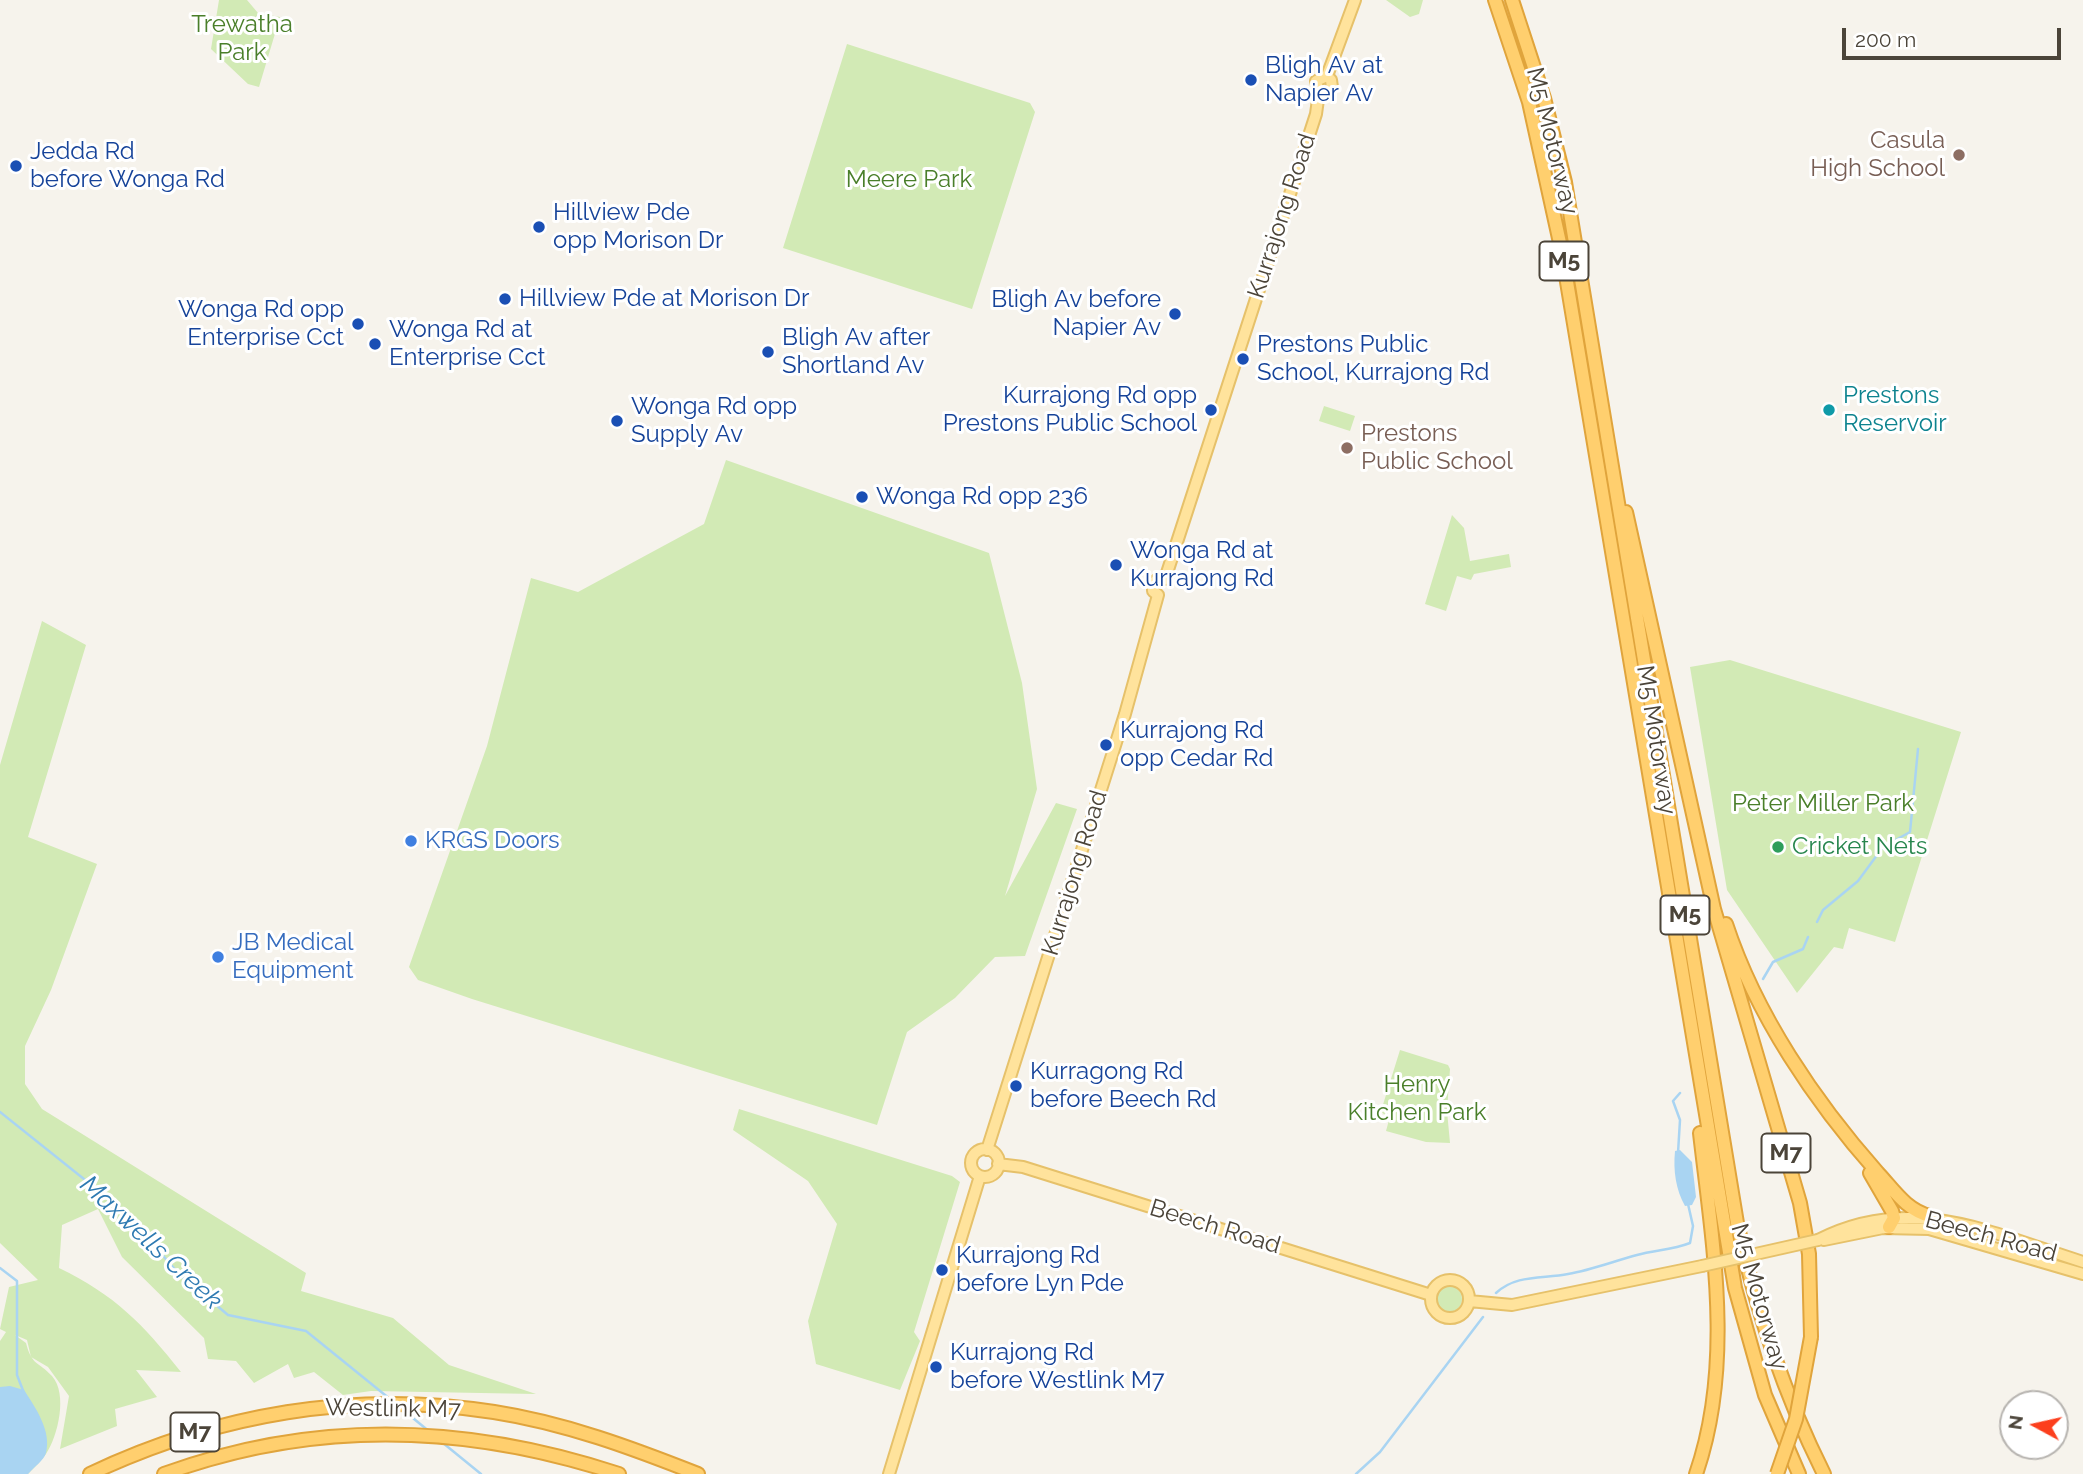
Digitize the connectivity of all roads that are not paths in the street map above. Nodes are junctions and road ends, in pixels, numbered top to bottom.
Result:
1 (1355, 0) edge
2 (1495, 0) edge
3 (1512, 0) edge
4 (1593, 347) junction
5 (1663, 680) junction
6 (1682, 983) junction
7 (988, 1150) junction
8 (1866, 1159) junction
9 (998, 1164) junction
10 (980, 1176) junction
11 (1930, 1216) junction
12 (1892, 1223) junction
13 (955, 1260) junction
14 (2083, 1262) edge
15 (2083, 1274) edge
16 (1431, 1294) junction
17 (1469, 1301) junction
18 (90, 1474) edge
19 (164, 1474) edge
20 (619, 1474) edge
21 (698, 1474) edge
22 (888, 1474) edge
23 (894, 1474) edge
24 (1696, 1474) edge
25 (1777, 1474) edge
26 (1800, 1474) edge
27 (1824, 1474) edge

1 - 7 main road, Kurrajong Road
2 - 6 highway, M5 Motorway / M5
3 - 4 highway, M5 Motorway / M5
4 - 5 highway
4 - 27 highway, M5 Motorway / M5
5 - 8 highway
5 - 25 highway, M7, bridge
6 - 24 highway, M5
6 - 26 highway, M5 Motorway / M5
7 - 9 main road
7 - 10 main road
8 - 11 highway
8 - 12 highway
9 - 10 main road
9 - 16 main road, Beech Road
10 - 13 main road
11 - 12 main road, Beech Road
11 - 14 main road, Beech Road
12 - 15 main road, Beech Road
12 - 17 main road, Beech Road, bridge
13 - 22 main road
13 - 23 main road
16 - 17 main road
16 - 17 main road
18 - 21 highway, Westlink M7 / M7
19 - 20 highway, Westlink M7 / M7

